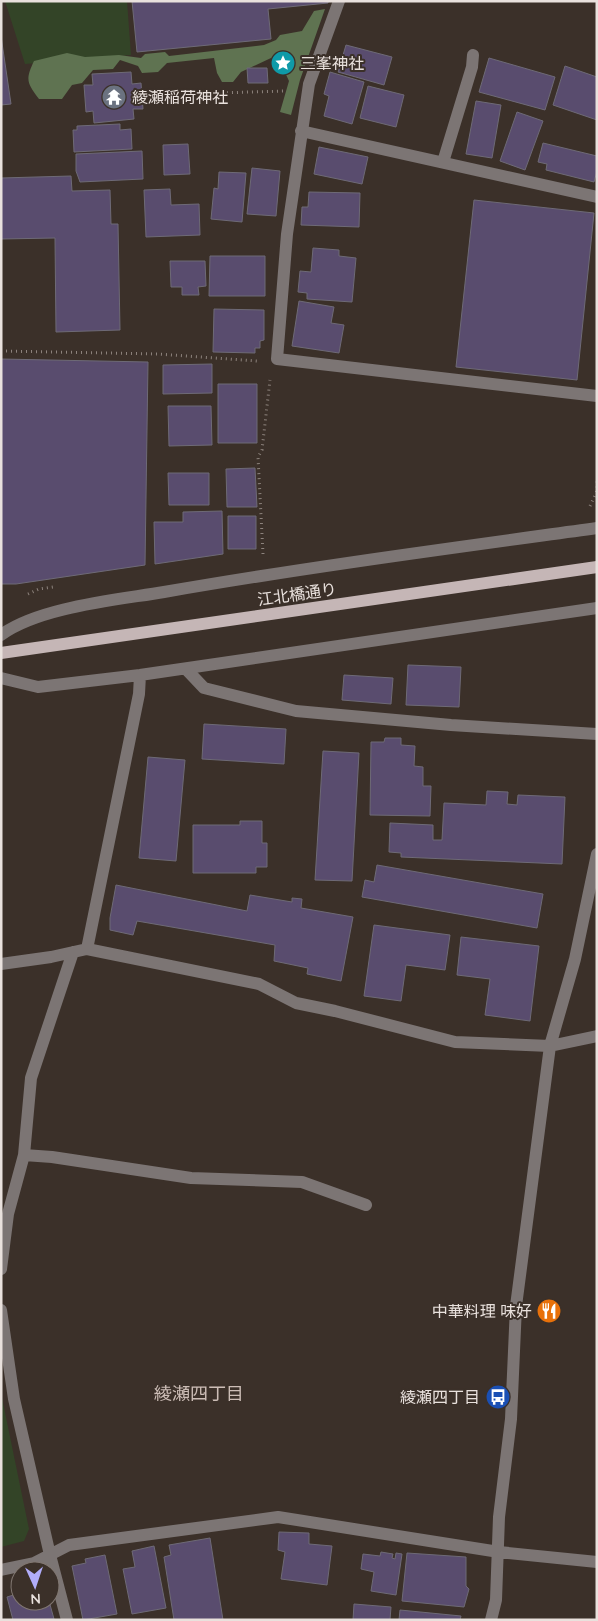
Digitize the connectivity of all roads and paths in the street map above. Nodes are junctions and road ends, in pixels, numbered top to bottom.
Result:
1 (339, 1) edge
2 (473, 54) dead end
3 (308, 90) junction
4 (147, 96) dead end
5 (301, 132) junction
6 (443, 162) junction
7 (597, 197) edge
8 (1, 351) edge
9 (274, 360) junction
10 (597, 396) edge
11 (597, 528) edge
12 (263, 558) dead end
13 (597, 567) edge
14 (597, 608) edge
15 (1, 635) edge
16 (1, 653) edge
17 (186, 669) junction
18 (140, 676) junction
19 (1, 678) edge
20 (597, 734) edge
21 (597, 854) edge
22 (87, 949) junction
23 (74, 952) junction
24 (1, 964) edge
25 (597, 1036) edge
26 (550, 1046) junction
27 (24, 1155) junction
28 (366, 1205) dead end
29 (1, 1269) edge
30 (1, 1310) edge
31 (499, 1552) junction
32 (50, 1555) junction
33 (597, 1562) edge
34 (1, 1570) edge
35 (67, 1620) edge
36 (491, 1620) edge

1 - 3 street
2 - 6 street
3 - 4 path
3 - 5 street
5 - 6 street
5 - 9 street
6 - 7 street
8 - 9 path
9 - 10 street
9 - 12 path
11 - 15 street
13 - 16 main road, 江北橋通り
14 - 17 street
17 - 18 street
17 - 20 street
18 - 19 street
18 - 22 street
21 - 26 street
22 - 23 street
22 - 26 street
23 - 24 street
23 - 27 street
25 - 26 street
26 - 31 street
27 - 28 street
27 - 29 street
30 - 32 street
31 - 32 street
31 - 33 street
31 - 36 street
32 - 34 street
32 - 35 street

